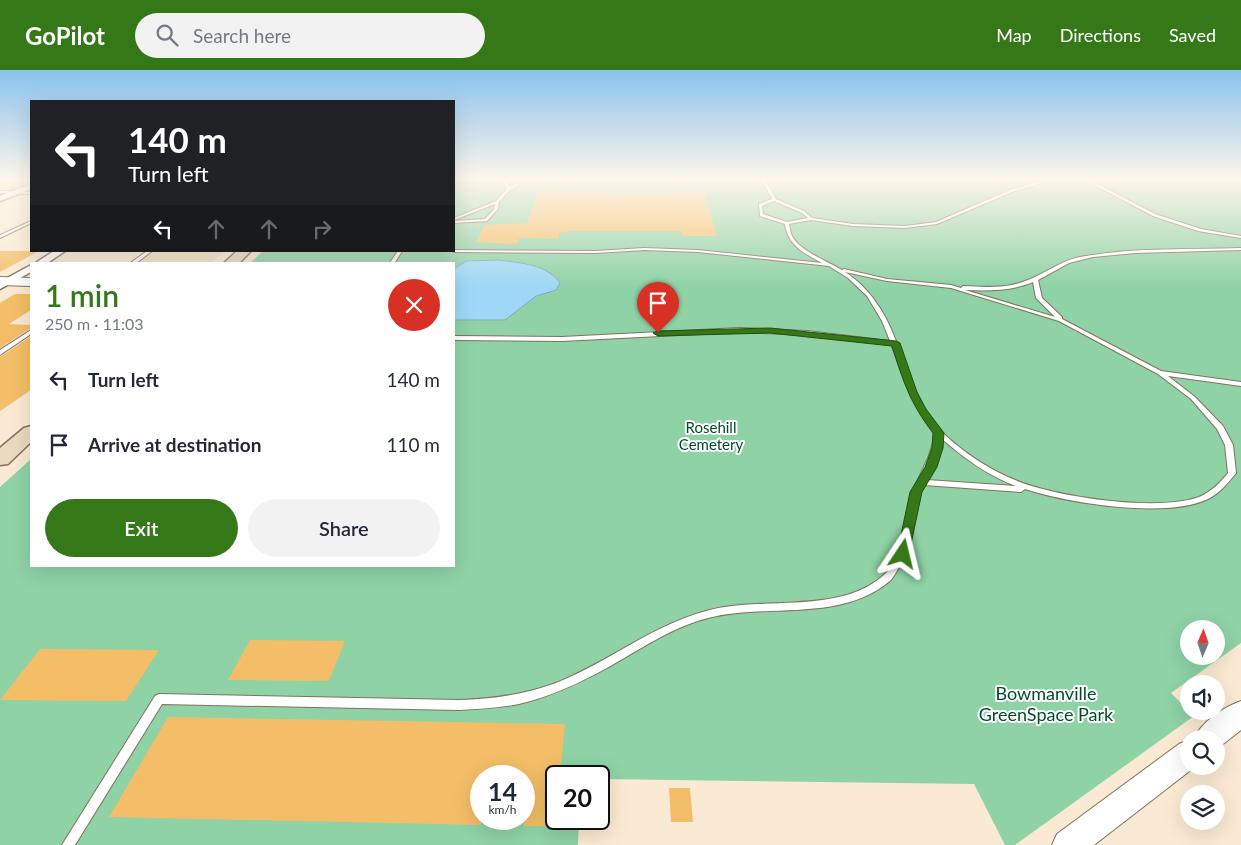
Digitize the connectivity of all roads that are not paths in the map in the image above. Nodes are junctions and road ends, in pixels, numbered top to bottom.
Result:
1 (490, 215) edge
2 (762, 215) edge
3 (807, 215) edge
4 (958, 215) edge
5 (1155, 215) edge
6 (811, 219) junction
7 (455, 220) edge
8 (30, 222) edge
9 (787, 223) junction
10 (0, 237) edge
11 (1241, 237) edge
12 (1241, 249) edge
13 (455, 251) edge
14 (59, 252) edge
15 (149, 252) edge
16 (244, 252) edge
17 (42, 262) edge
18 (134, 262) edge
19 (232, 262) edge
20 (831, 265) junction
21 (30, 269) edge
22 (1035, 279) junction
23 (30, 282) edge
24 (3, 283) edge
25 (951, 287) junction
26 (1061, 320) junction
27 (30, 333) edge
28 (455, 338) edge
29 (896, 343) junction
30 (0, 353) edge
31 (1160, 373) junction
32 (1241, 384) edge
33 (30, 433) edge
34 (939, 433) junction
35 (0, 459) edge
36 (922, 482) junction
37 (1033, 490) junction
38 (1241, 713) edge
39 (1219, 730) edge
40 (1180, 761) edge
41 (68, 845) edge
42 (1068, 845) edge

1 - 7 lane
2 - 9 lane
3 - 6 lane
4 - 6 lane
5 - 11 lane
6 - 9 lane
8 - 10 lane
9 - 20 lane
12 - 22 lane
13 - 20 lane
14 - 17 street
15 - 18 lane
16 - 19 main road
20 - 25 lane
20 - 29 lane
21 - 24 street
22 - 25 lane
22 - 26 lane
23 - 24 street
25 - 26 lane
26 - 31 lane
27 - 30 lane
28 - 29 lane
29 - 34 lane
31 - 32 lane
31 - 37 lane
33 - 35 main road
34 - 36 lane
34 - 37 lane
36 - 37 lane
36 - 41 lane
38 - 39 street
40 - 42 street

